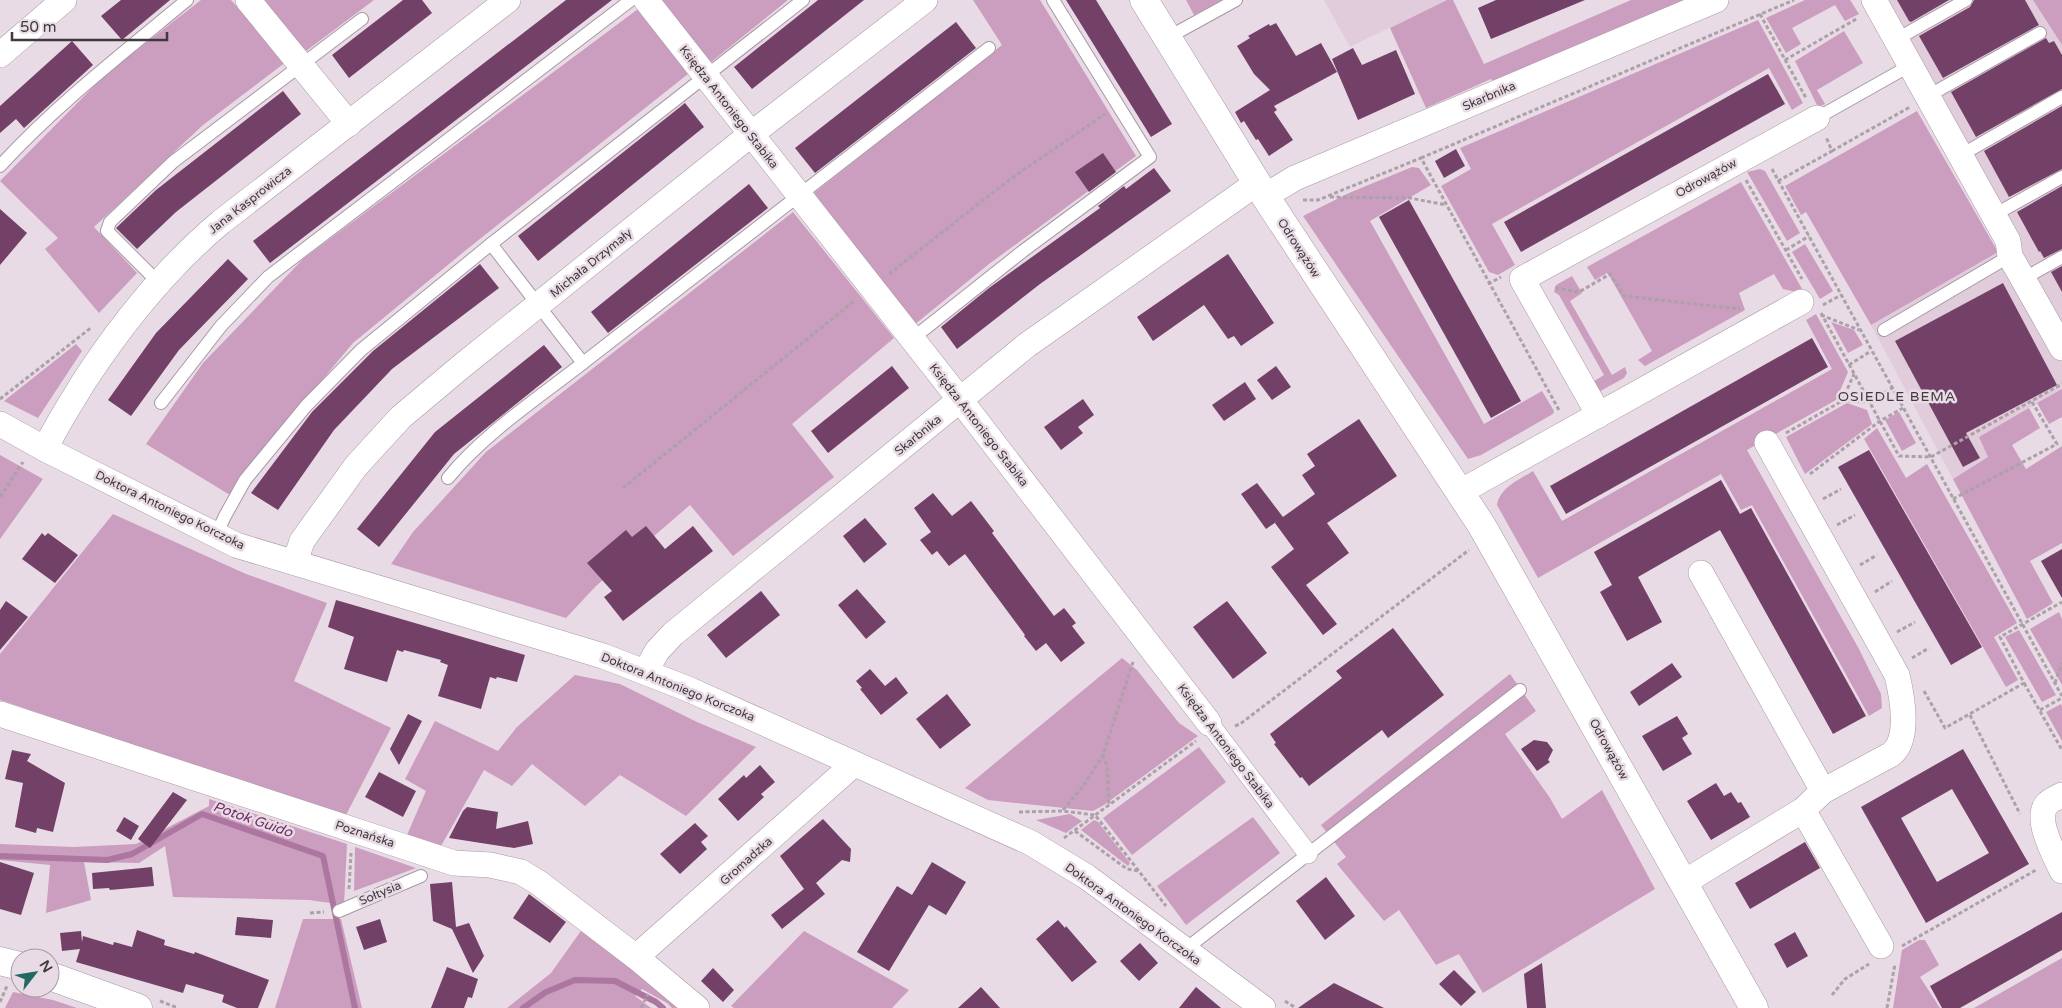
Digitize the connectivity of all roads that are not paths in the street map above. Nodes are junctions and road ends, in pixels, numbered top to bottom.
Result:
1 (64, 0) edge
2 (187, 0) edge
3 (248, 0) edge
4 (508, 0) edge
5 (631, 0) edge
6 (646, 0) edge
7 (803, 0) edge
8 (925, 0) edge
9 (1053, 0) edge
10 (1144, 0) edge
11 (1236, 0) edge
12 (1716, 0) edge
13 (1966, 0) edge
14 (1870, 7) edge
15 (362, 19) dead end
16 (2040, 33) dead end
17 (1167, 38) junction
18 (1897, 39) junction
19 (989, 48) dead end
20 (0, 55) edge
21 (301, 65) junction
22 (1911, 65) junction
23 (705, 76) junction
24 (1928, 96) junction
25 (2062, 97) edge
26 (1818, 118) joint
27 (349, 124) junction
28 (750, 136) junction
29 (1961, 155) junction
30 (0, 166) edge
31 (2062, 177) edge
32 (1261, 189) junction
33 (799, 196) junction
34 (1994, 215) junction
35 (491, 244) junction
36 (2010, 256) junction
37 (2062, 257) edge
38 (2023, 279) junction
39 (158, 282) junction
40 (1809, 300) road end
41 (538, 305) junction
42 (1884, 330) dead end
43 (912, 339) junction
44 (2062, 348) edge
45 (583, 363) junction
46 (960, 401) junction
47 (161, 403) dead end
48 (1599, 415) junction
49 (0, 424) edge
50 (1767, 444) road end
51 (35, 455) junction
52 (448, 478) dead end
53 (1460, 492) junction
54 (216, 535) junction
55 (295, 562) junction
56 (1701, 573) dead end
57 (646, 672) junction
58 (1520, 690) dead end
59 (0, 714) edge
60 (1213, 728) joint
61 (854, 764) junction
62 (1823, 791) junction
63 (2062, 795) edge
64 (1803, 810) junction
65 (1308, 854) junction
66 (2062, 871) edge
67 (421, 876) dead end
68 (1683, 883) junction
69 (343, 909) road end
70 (1183, 950) junction
71 (1886, 954) road end
72 (636, 958) junction
73 (60, 980) edge
74 (1272, 1003) edge
75 (138, 1008) edge
76 (697, 1008) edge
77 (1754, 1008) edge

1 - 20 street
2 - 30 lane
3 - 21 street
4 - 27 street, Jana Kasprowicza
5 - 47 lane
6 - 23 street, Księdza Antoniego Stabika
7 - 23 lane
8 - 28 street, Michała Drzymały
9 - 43 lane
10 - 17 street, Odrowążów
11 - 17 lane
12 - 32 street, Skarbnika
13 - 18 lane
14 - 18 street
15 - 21 lane
16 - 24 lane
17 - 32 street, Odrowążów
18 - 22 street
19 - 33 lane
21 - 27 street
21 - 39 lane
22 - 24 street
22 - 26 lane
23 - 28 street, Księdza Antoniego Stabika
23 - 35 lane
24 - 29 street
25 - 29 lane
26 - 48 street, Odrowążów
27 - 39 street, Jana Kasprowicza
28 - 33 street, Księdza Antoniego Stabika
28 - 41 street, Michała Drzymały
29 - 34 street
31 - 34 lane
32 - 46 street, Skarbnika
32 - 53 street, Odrowążów
33 - 43 street, Księdza Antoniego Stabika
33 - 45 lane
34 - 36 street
35 - 41 lane
35 - 54 lane
36 - 38 street
36 - 42 lane
37 - 38 lane
38 - 44 street
39 - 51 street, Jana Kasprowicza
40 - 48 street
41 - 45 lane
41 - 55 street, Michała Drzymały
43 - 46 street, Księdza Antoniego Stabika
45 - 52 lane
46 - 57 street, Skarbnika
46 - 60 street, Księdza Antoniego Stabika
48 - 53 street
49 - 51 street, Doktora Antoniego Korczoka
50 - 62 street
51 - 54 street, Doktora Antoniego Korczoka
53 - 68 street, Odrowążów
54 - 55 street, Doktora Antoniego Korczoka
55 - 57 street, Doktora Antoniego Korczoka
56 - 62 street
57 - 61 street, Doktora Antoniego Korczoka
58 - 65 lane
59 - 72 street, Poznańska
60 - 65 street, Księdza Antoniego Stabika
61 - 70 street, Doktora Antoniego Korczoka
61 - 72 street, Gromadzka
62 - 64 street
63 - 66 street
64 - 68 street
64 - 71 street
65 - 70 lane
67 - 69 lane, Sołtysia
68 - 77 street, Odrowążów
70 - 74 street, Doktora Antoniego Korczoka
72 - 76 street, Poznańska
73 - 75 street

